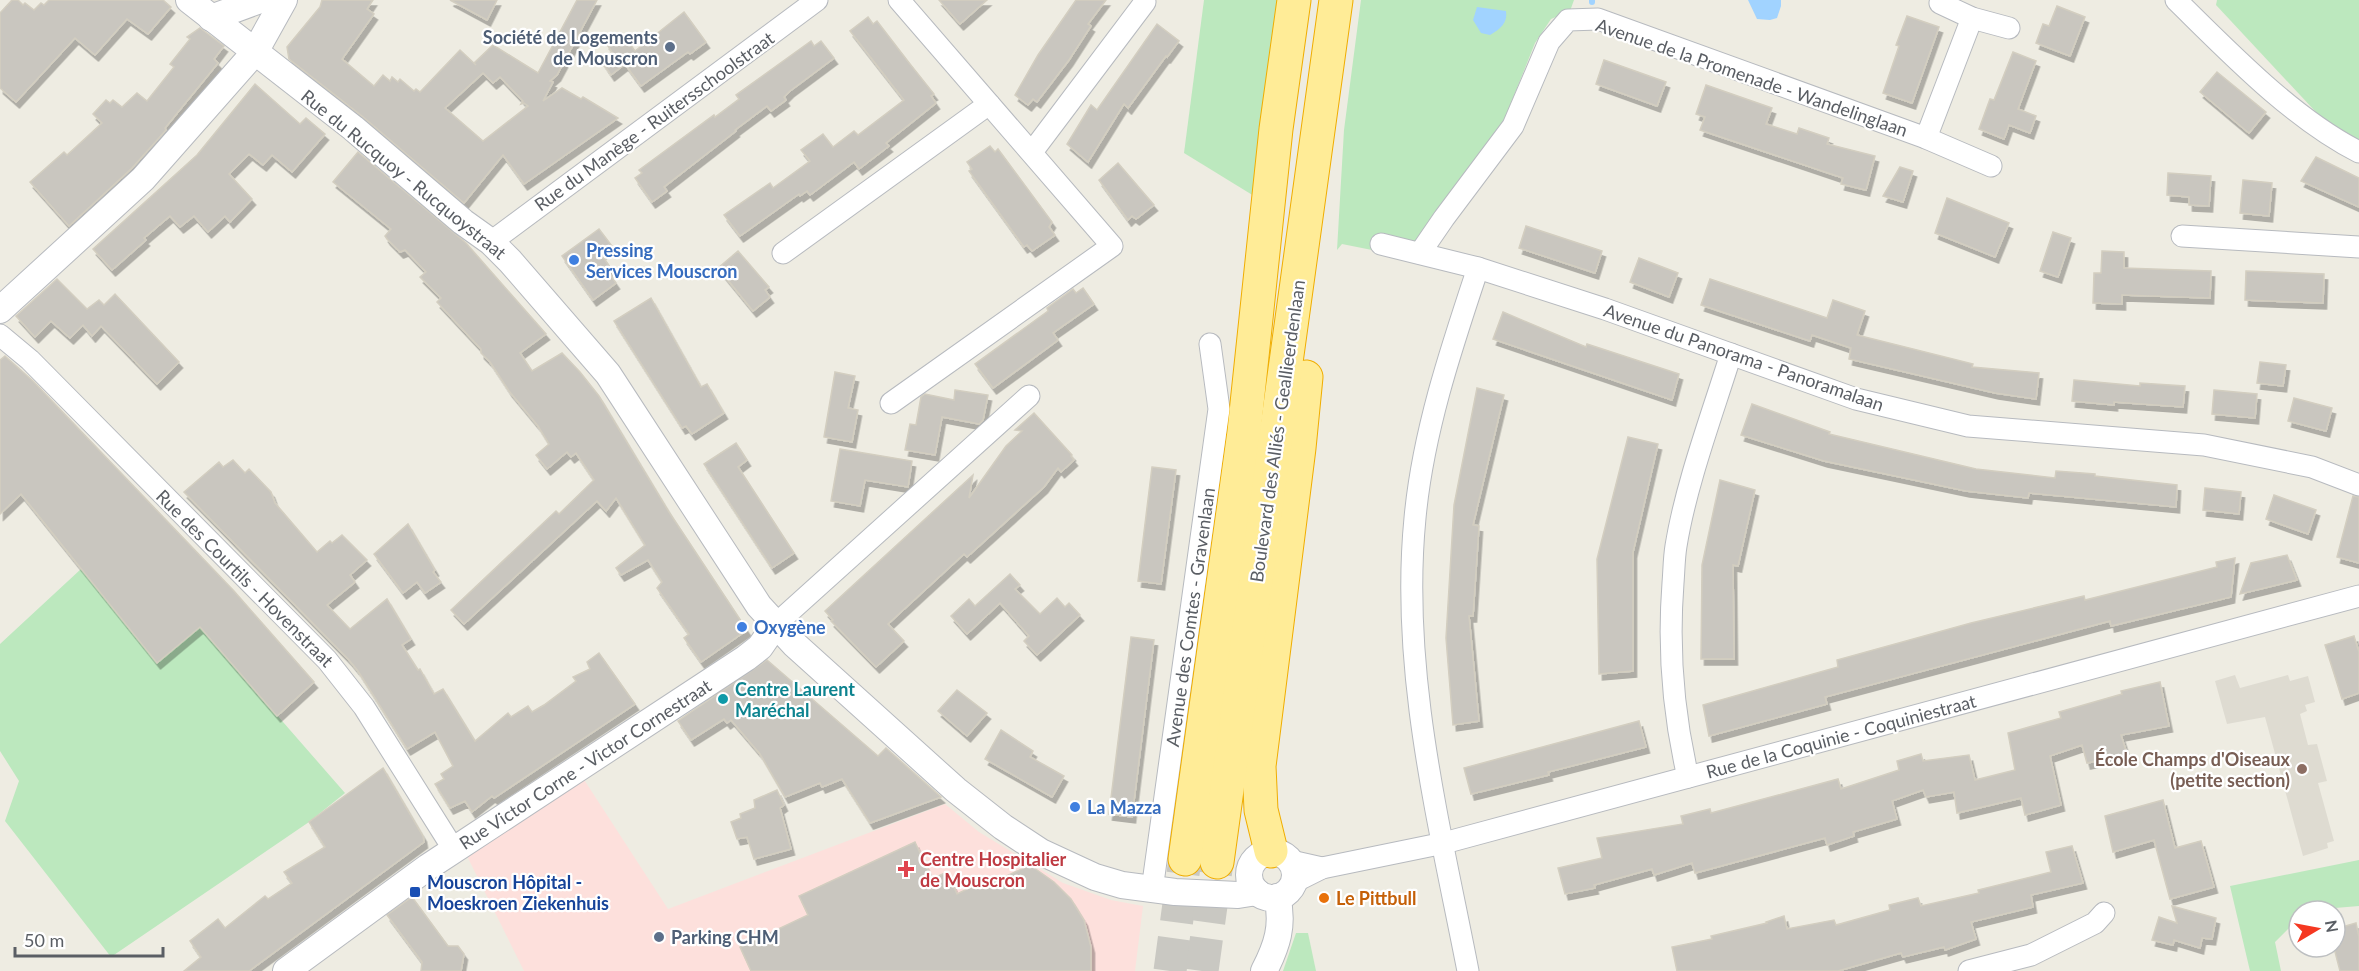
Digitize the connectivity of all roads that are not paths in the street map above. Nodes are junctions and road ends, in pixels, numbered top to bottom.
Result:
1 (189, 0) edge
2 (260, 0) edge
3 (284, 0) edge
4 (817, 0) edge
5 (899, 0) edge
6 (1294, 0) edge
7 (1336, 0) edge
8 (2176, 0) edge
9 (1145, 2) dead end
10 (1940, 3) dead end
11 (212, 18) junction
12 (1972, 18) junction
13 (2009, 28) dead end
14 (255, 52) junction
15 (989, 104) junction
16 (1926, 138) junction
17 (2359, 152) edge
18 (1032, 153) junction
19 (1991, 166) dead end
20 (1311, 190) junction
21 (2182, 236) dead end
22 (491, 242) junction
23 (1381, 244) dead end
24 (2359, 247) edge
25 (783, 253) dead end
26 (1420, 253) junction
27 (1478, 268) junction
28 (0, 310) edge
29 (0, 335) edge
30 (1210, 344) dead end
31 (1731, 354) junction
32 (1029, 396) dead end
33 (891, 404) dead end
34 (2359, 484) edge
35 (2359, 596) edge
36 (776, 624) junction
37 (1688, 777) junction
38 (1444, 843) junction
39 (454, 850) junction
40 (1185, 859) tunnel mouth
41 (1273, 876) junction
42 (1220, 877) junction
43 (1152, 890) junction
44 (2104, 913) dead end
45 (285, 971) edge
46 (1264, 971) edge
47 (1468, 971) edge
48 (1969, 971) edge

1 - 11 street, Rue du Rucquoy - Rucquoystraat
2 - 11 street
3 - 14 street
4 - 22 street, Rue du Manège - Ruitersschoolstraat
5 - 15 street
6 - 40 highway, Boulevard des Alliés - Geallieerdenlaan
7 - 20 highway, Boulevard des Alliés - Geallieerdenlaan
8 - 17 street
9 - 18 street
10 - 12 street
11 - 14 street, Rue du Rucquoy - Rucquoystraat
12 - 13 street
12 - 16 street, Avenue de la Promenade - Wandelinglaan
14 - 22 street, Rue du Rucquoy - Rucquoystraat
14 - 28 street
15 - 18 street
15 - 25 street
16 - 19 street, Avenue de la Promenade - Wandelinglaan
16 - 26 street, Avenue de la Promenade - Wandelinglaan
18 - 33 street
20 - 41 highway
20 - 42 highway, Boulevard des Alliés - Geallieerdenlaan
21 - 24 street
22 - 36 street, Rue du Rucquoy - Rucquoystraat
23 - 26 street, Avenue du Panorama - Panoramalaan
26 - 27 street, Avenue du Panorama - Panoramalaan
27 - 31 street, Avenue du Panorama - Panoramalaan
27 - 38 street
29 - 39 street, Rue des Courtils - Hovenstraat
30 - 43 street, Avenue des Comtes - Gravenlaan
31 - 34 street, Avenue du Panorama - Panoramalaan
31 - 37 street
32 - 36 street, Rue Victor Corne - Victor Cornestraat
35 - 37 street, Rue de la Coquinie - Coquiniestraat
36 - 39 street, Rue Victor Corne - Victor Cornestraat
36 - 43 street
37 - 38 street, Rue de la Coquinie - Coquiniestraat
38 - 41 street, Rue de la Coquinie - Coquiniestraat
38 - 47 street
39 - 45 street, Rue Victor Corne - Victor Cornestraat
41 - 42 street, Rue de la Coquinie - Coquiniestraat
41 - 46 street
42 - 43 street
44 - 48 street

